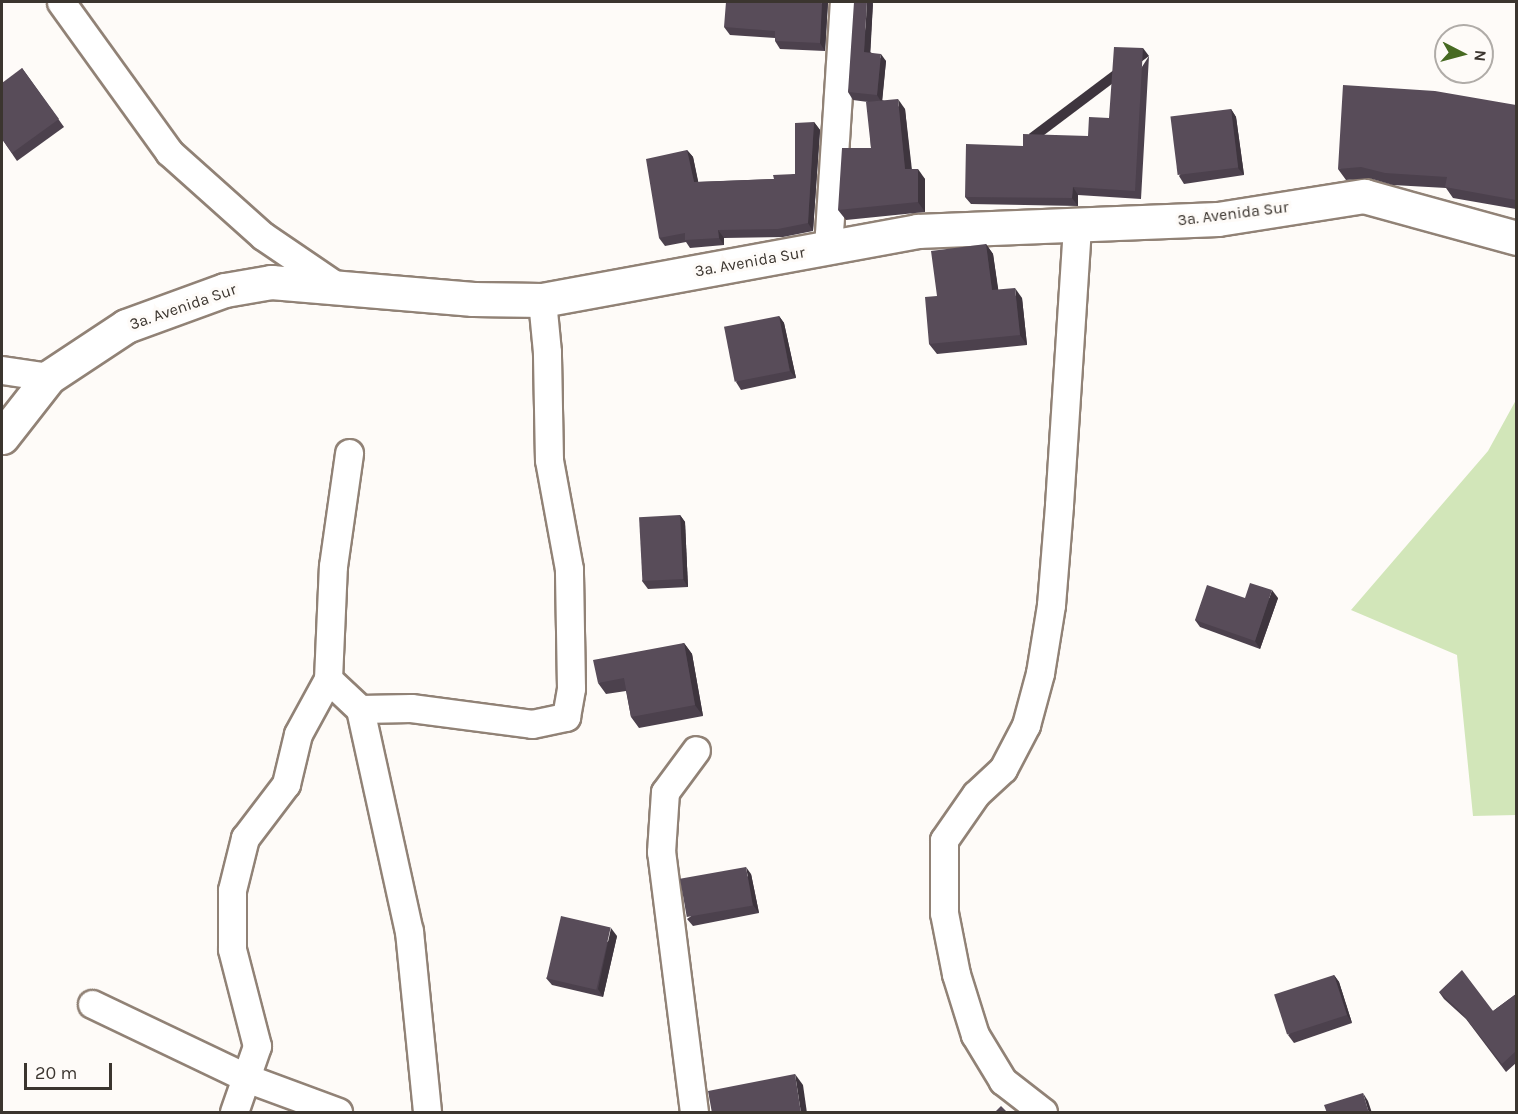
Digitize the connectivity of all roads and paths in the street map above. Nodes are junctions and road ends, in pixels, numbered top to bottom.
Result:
1 (61, 2) edge
2 (844, 2) edge
3 (1077, 227) junction
4 (1516, 238) edge
5 (828, 248) junction
6 (335, 285) junction
7 (542, 300) junction
8 (2, 370) edge
9 (49, 378) junction
10 (2, 437) edge
11 (349, 453) dead end
12 (328, 679) junction
13 (360, 709) junction
14 (696, 750) dead end
15 (92, 1004) dead end
16 (249, 1079) junction
17 (234, 1113) edge
18 (338, 1113) edge
19 (428, 1113) edge
20 (694, 1113) edge
21 (1043, 1113) edge

1 - 6 street
2 - 5 street
3 - 4 street, 3a. Avenida Sur
3 - 5 street, 3a. Avenida Sur
3 - 21 street
5 - 7 street, 3a. Avenida Sur
6 - 7 street, 3a. Avenida Sur
6 - 9 street, 3a. Avenida Sur
7 - 13 street
8 - 9 street
9 - 10 street, 3a. Avenida Sur
11 - 12 street
12 - 13 street
12 - 16 street
13 - 19 street
14 - 20 street
15 - 16 street
16 - 17 street
16 - 18 street

